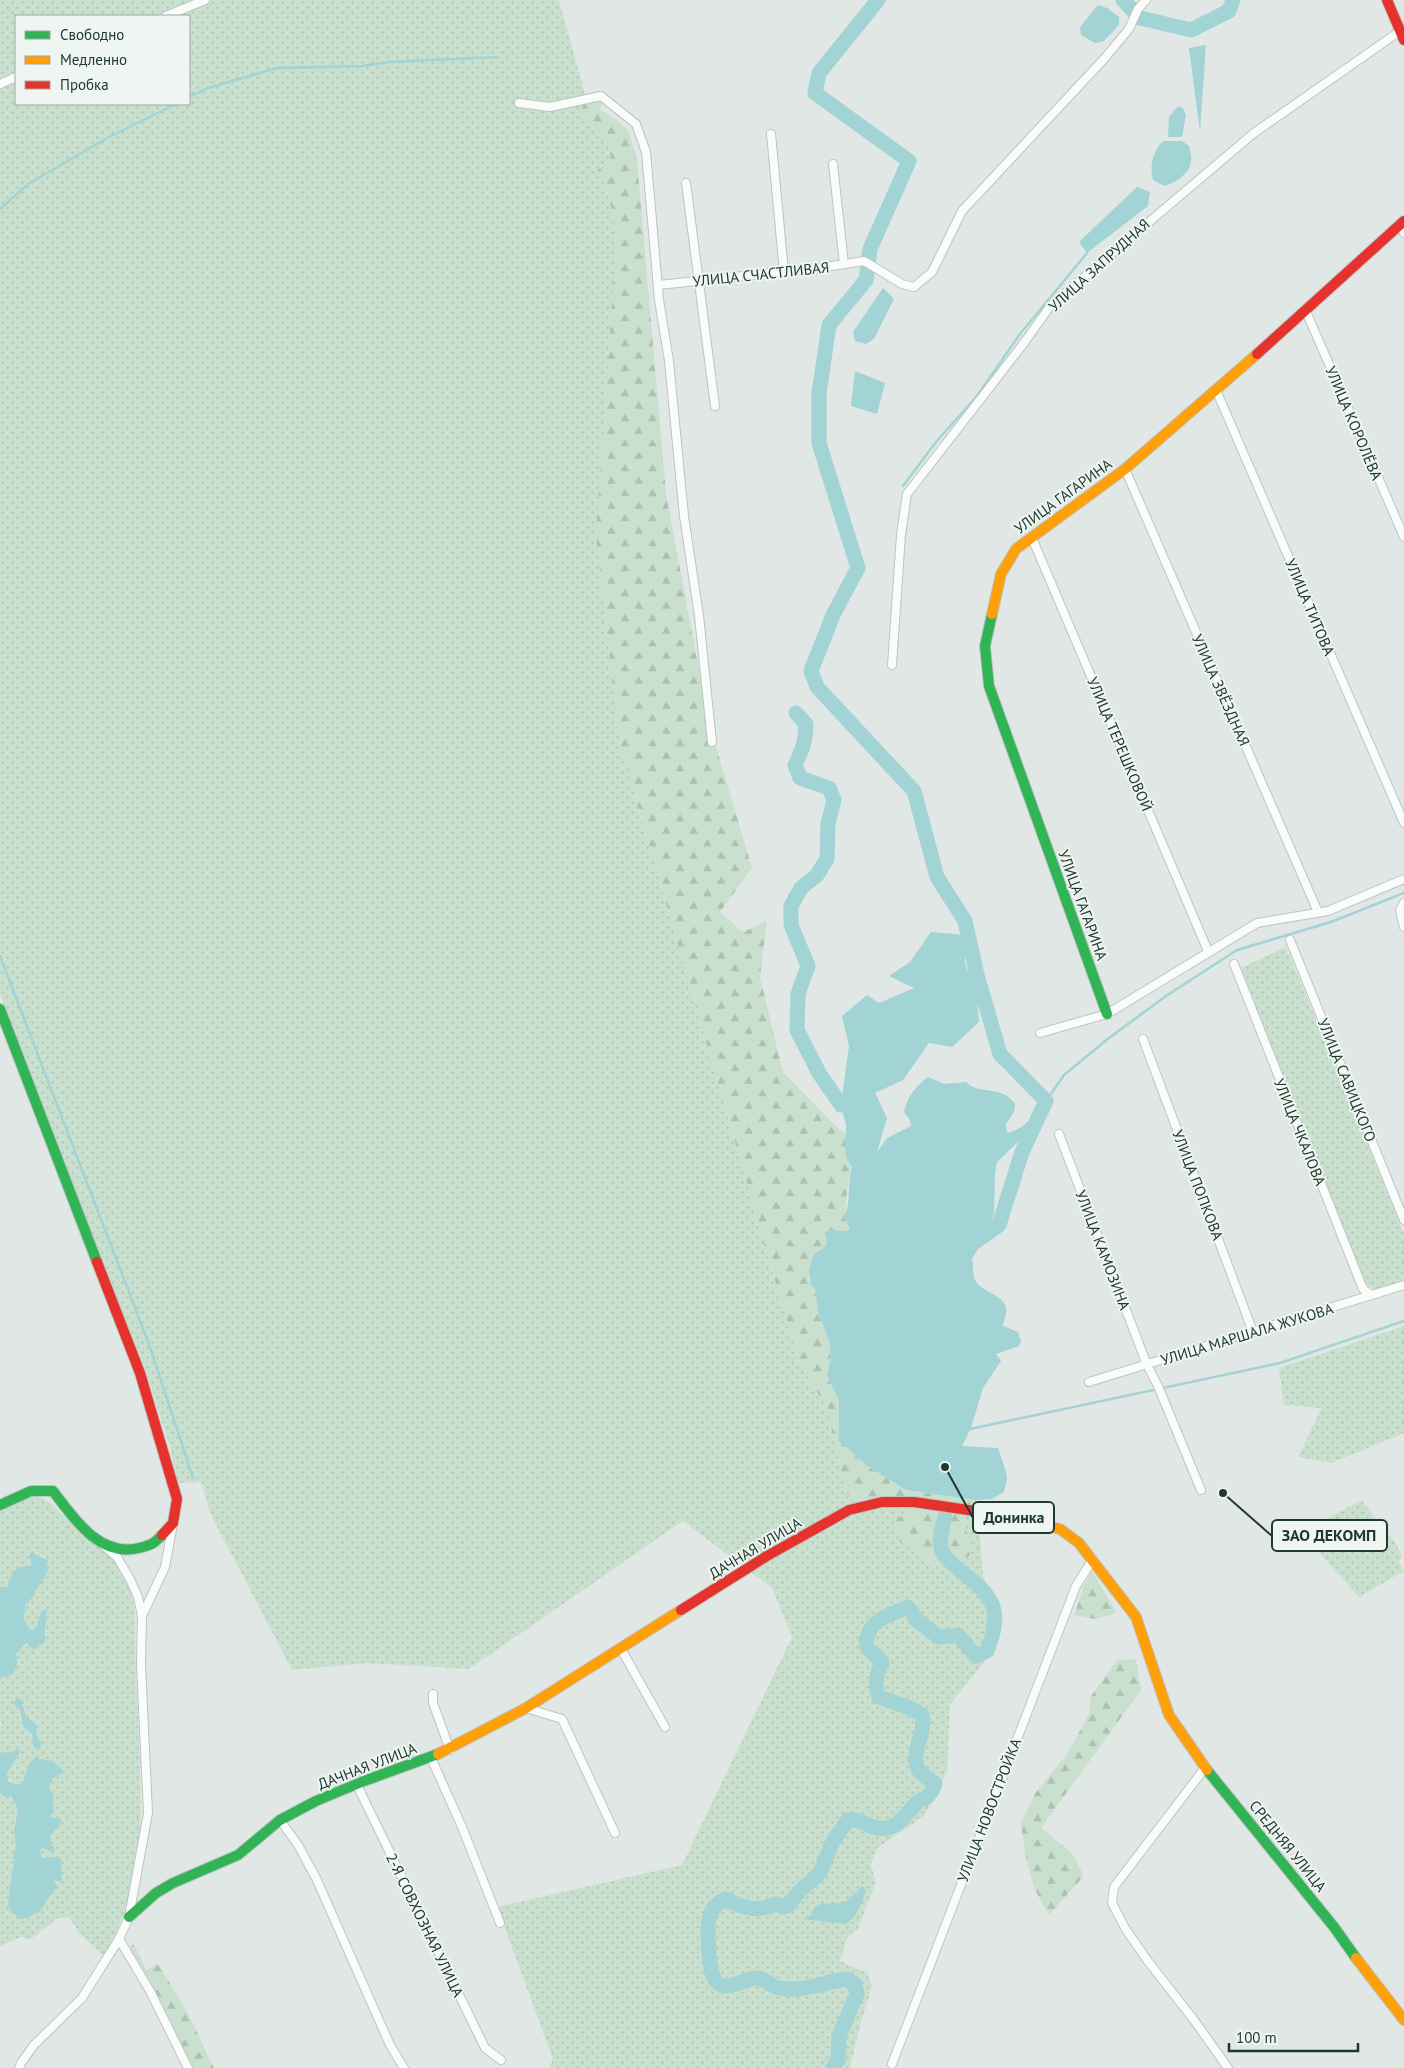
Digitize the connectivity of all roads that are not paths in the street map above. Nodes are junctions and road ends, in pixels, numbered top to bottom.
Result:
1 (205, 0) edge
2 (1146, 0) edge
3 (1387, 0) edge
4 (168, 15) edge
5 (1402, 36) edge
6 (15, 77) edge
7 (0, 84) edge
8 (519, 103) dead end
9 (770, 134) dead end
10 (833, 164) dead end
11 (686, 183) dead end
12 (1403, 226) edge
13 (844, 264) junction
14 (784, 272) junction
15 (698, 281) junction
16 (659, 286) junction
17 (1305, 309) junction
18 (1216, 390) junction
19 (714, 406) dead end
20 (1125, 469) junction
21 (1032, 538) junction
22 (1404, 538) edge
23 (892, 665) dead end
24 (712, 742) dead end
25 (1404, 823) edge
26 (1404, 879) edge
27 (1404, 903) edge
28 (1318, 912) junction
29 (1404, 927) edge
30 (1290, 940) dead end
31 (1208, 951) junction
32 (1234, 964) dead end
33 (0, 1009) edge
34 (1107, 1014) junction
35 (1040, 1033) dead end
36 (1143, 1039) dead end
37 (1059, 1134) dead end
38 (1404, 1220) edge
39 (1404, 1285) edge
40 (1372, 1295) junction
41 (1253, 1332) junction
42 (1147, 1365) junction
43 (1089, 1382) dead end
44 (1201, 1490) dead end
45 (0, 1505) edge
46 (173, 1522) junction
47 (98, 1541) junction
48 (1093, 1559) junction
49 (142, 1616) junction
50 (621, 1648) junction
51 (433, 1694) dead end
52 (526, 1708) junction
53 (665, 1727) dead end
54 (450, 1750) junction
55 (431, 1758) junction
56 (1204, 1768) junction
57 (357, 1785) junction
58 (280, 1820) junction
59 (616, 1833) dead end
60 (129, 1917) junction
61 (500, 1923) dead end
62 (119, 1939) junction
63 (1404, 2020) edge
64 (501, 2060) dead end
65 (892, 2064) dead end
66 (20, 2068) edge
67 (188, 2068) edge
68 (404, 2068) edge
69 (1228, 2068) edge

1 - 4 street
2 - 13 street, УЛИЦА СЧАСТЛИВАЯ
3 - 5 street
5 - 23 street, УЛИЦА ЗАПРУДНАЯ
6 - 7 street
8 - 16 street
9 - 14 street
10 - 13 street
11 - 15 street
12 - 17 street, УЛИЦА ГАГАРИНА
13 - 14 street, УЛИЦА СЧАСТЛИВАЯ
14 - 15 street, УЛИЦА СЧАСТЛИВАЯ
15 - 16 street, УЛИЦА СЧАСТЛИВАЯ
15 - 19 street
16 - 24 street
17 - 18 street, УЛИЦА ГАГАРИНА
17 - 22 street, УЛИЦА КОРОЛЁВА
18 - 20 street, УЛИЦА ГАГАРИНА
18 - 25 street, УЛИЦА ТИТОВА
20 - 21 street, УЛИЦА ГАГАРИНА
20 - 28 street, УЛИЦА ЗВЁЗДНАЯ
21 - 31 street, УЛИЦА ТЕРЕШКОВОЙ
21 - 34 street, УЛИЦА ГАГАРИНА
26 - 28 street
27 - 29 street
28 - 31 street
30 - 38 street, УЛИЦА САВИЦКОГО
31 - 34 street
32 - 40 street, УЛИЦА ЧКАЛОВА
33 - 46 street
34 - 35 street
36 - 41 street, УЛИЦА ПОПКОВА
37 - 42 street, УЛИЦА КАМОЗИНА
39 - 40 street, УЛИЦА МАРШАЛА ЖУКОВА
40 - 41 street, УЛИЦА МАРШАЛА ЖУКОВА
41 - 42 street, УЛИЦА МАРШАЛА ЖУКОВА
42 - 43 street, УЛИЦА МАРШАЛА ЖУКОВА
42 - 44 street, УЛИЦА КАМОЗИНА
45 - 47 street
46 - 47 street
46 - 49 street
47 - 49 street
48 - 50 street, ДАЧНАЯ УЛИЦА
48 - 56 street, СРЕДНЯЯ УЛИЦА
48 - 65 street, УЛИЦА НОВОСТРОЙКА
49 - 60 street
50 - 52 street, ДАЧНАЯ УЛИЦА
50 - 53 street
51 - 54 street
52 - 54 street, ДАЧНАЯ УЛИЦА
52 - 59 street
54 - 55 street, ДАЧНАЯ УЛИЦА
55 - 57 street, ДАЧНАЯ УЛИЦА
55 - 61 street
56 - 63 street, СРЕДНЯЯ УЛИЦА
56 - 69 street
57 - 58 street, ДАЧНАЯ УЛИЦА
57 - 64 street, 2-Я СОВХОЗНАЯ УЛИЦА
58 - 60 street, ДАЧНАЯ УЛИЦА
58 - 68 street
60 - 62 street
62 - 66 street
62 - 67 street

